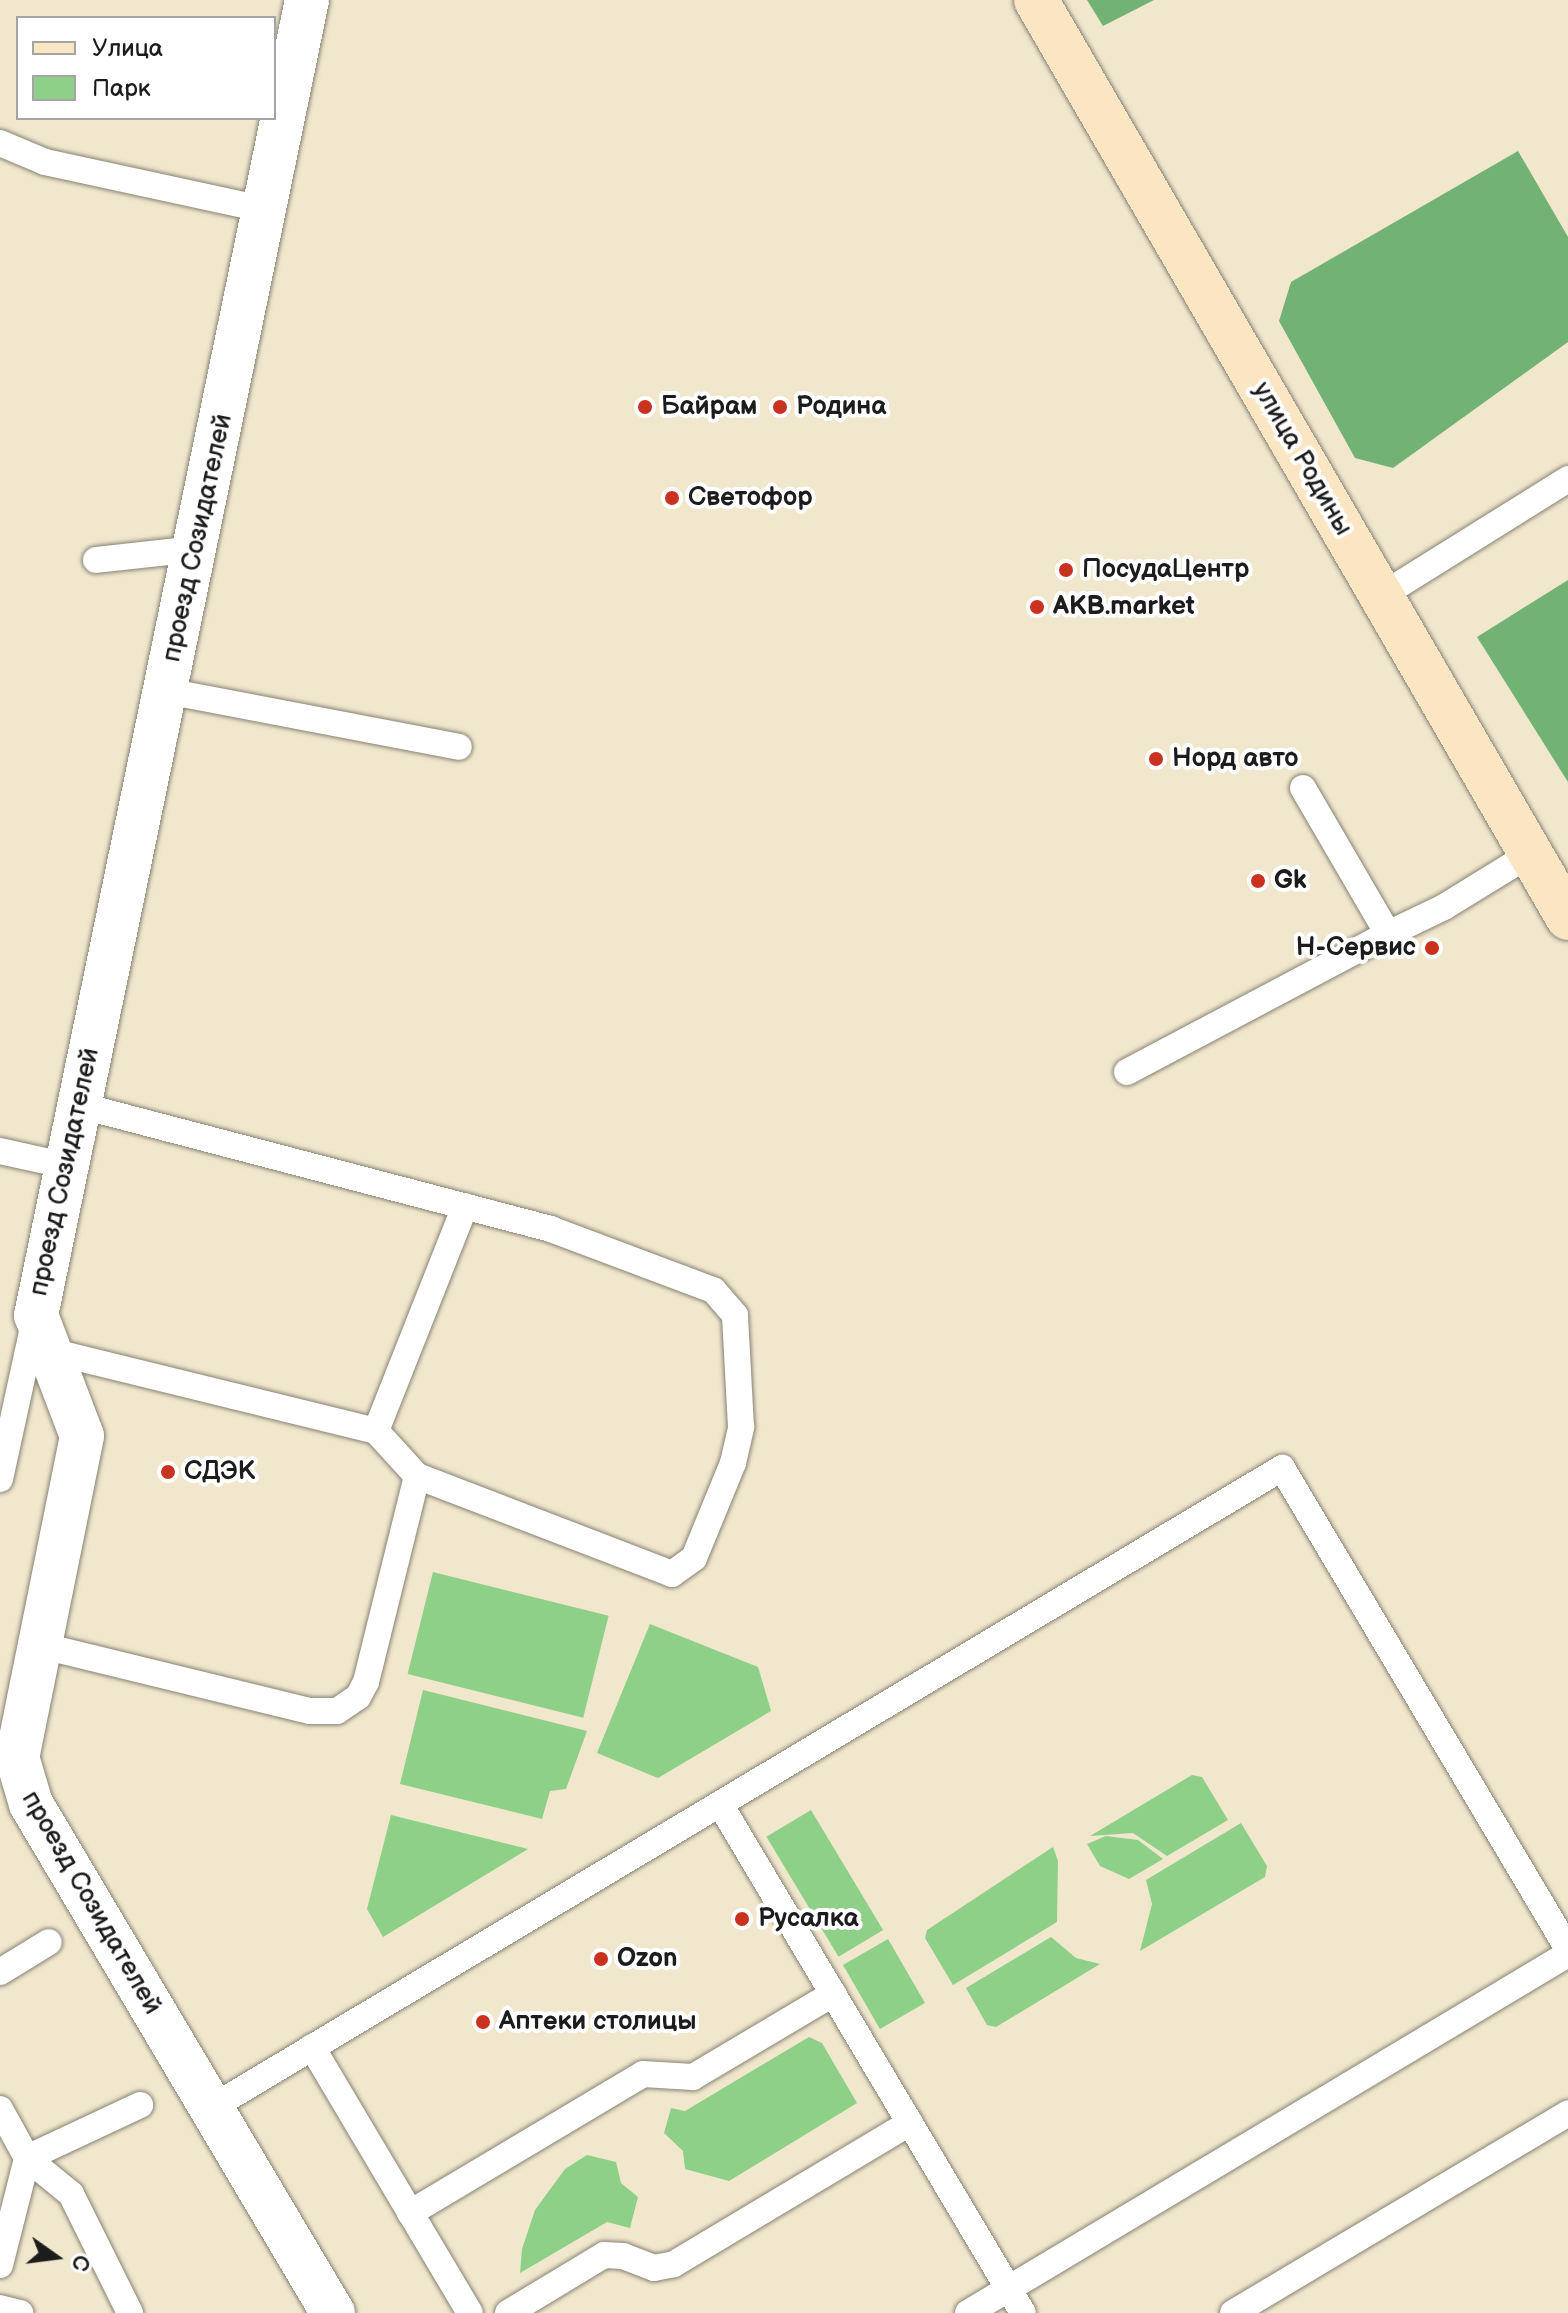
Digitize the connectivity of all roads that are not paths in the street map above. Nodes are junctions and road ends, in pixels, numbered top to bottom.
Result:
1 (307, 0) edge
2 (1036, 0) edge
3 (0, 143) edge
4 (267, 210) junction
5 (1568, 479) edge
6 (196, 549) junction
7 (96, 560) dead end
8 (1381, 596) junction
9 (166, 691) junction
10 (459, 747) dead end
11 (1303, 788) dead end
12 (1530, 854) junction
13 (1568, 918) edge
14 (1388, 934) junction
15 (1127, 1072) dead end
16 (79, 1105) junction
17 (0, 1151) edge
18 (68, 1166) junction
19 (465, 1206) junction
20 (43, 1333) junction
21 (376, 1431) junction
22 (417, 1476) junction
23 (0, 1479) edge
24 (39, 1645) junction
25 (720, 1804) junction
26 (49, 1942) dead end
27 (1568, 1951) edge
28 (0, 1972) edge
29 (833, 1994) junction
30 (312, 2047) junction
31 (140, 2105) dead end
32 (211, 2108) junction
33 (0, 2109) edge
34 (1568, 2113) edge
35 (910, 2123) junction
36 (27, 2158) junction
37 (410, 2213) junction
38 (0, 2265) edge
39 (1008, 2289) junction
40 (0, 2308) edge
41 (20, 2313) edge
42 (130, 2313) edge
43 (333, 2313) edge
44 (470, 2313) edge
45 (508, 2313) edge
46 (968, 2313) edge
47 (1023, 2313) edge
48 (1233, 2313) edge

1 - 4 street, проезд Созидателей
2 - 8 street, улица Родины
3 - 4 lane
4 - 6 street, проезд Созидателей
5 - 8 lane
6 - 7 lane
6 - 9 street, проезд Созидателей
8 - 12 street, улица Родины
9 - 10 lane
9 - 16 street, проезд Созидателей
11 - 14 lane
12 - 13 street, улица Родины
12 - 14 lane
14 - 15 lane
16 - 18 street, проезд Созидателей
16 - 19 lane
17 - 18 lane
18 - 20 street, проезд Созидателей
19 - 21 lane
19 - 22 lane
20 - 21 lane
20 - 23 lane
20 - 24 street, проезд Созидателей
21 - 22 lane
22 - 24 lane
24 - 32 street, проезд Созидателей
25 - 27 lane
25 - 29 lane
25 - 30 lane
26 - 28 lane
27 - 39 lane
29 - 35 lane
29 - 37 lane
30 - 32 lane
30 - 37 lane
31 - 36 lane
32 - 43 street, проезд Созидателей
33 - 36 lane
34 - 48 lane
35 - 39 lane
35 - 45 lane
36 - 38 lane
36 - 42 lane
37 - 44 lane
39 - 46 lane
39 - 47 lane
40 - 41 lane

